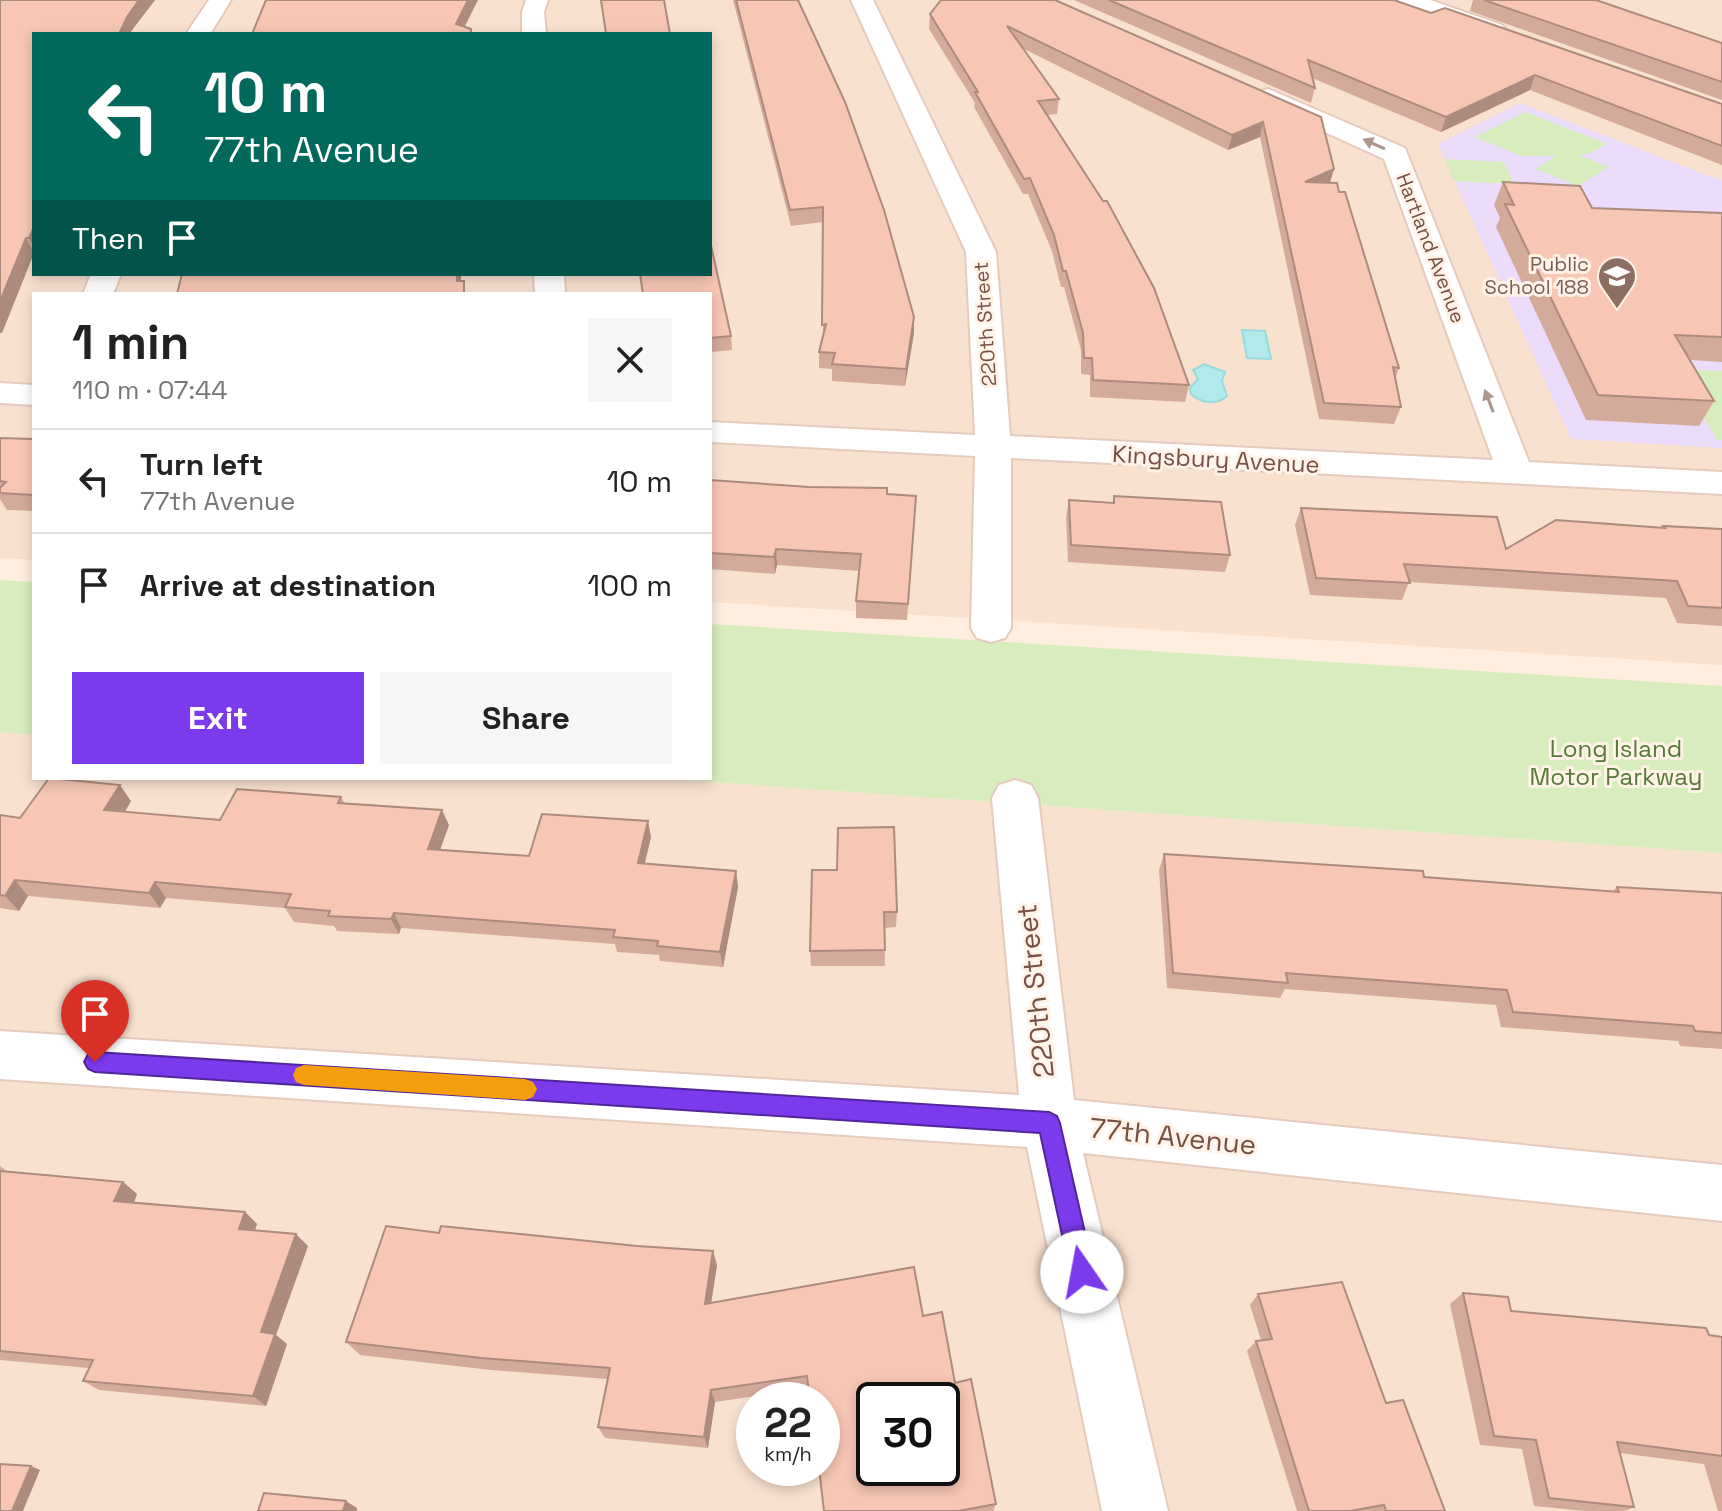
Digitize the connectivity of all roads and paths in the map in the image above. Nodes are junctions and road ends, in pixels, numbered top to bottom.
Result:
1 (220, 0) edge
2 (537, 0) edge
3 (862, 0) edge
4 (1409, 0) edge
5 (199, 32) edge
6 (534, 32) edge
7 (1514, 37) edge
8 (1251, 90) edge
9 (0, 393) edge
10 (32, 395) edge
11 (712, 432) edge
12 (993, 447) junction
13 (1516, 474) junction
14 (1722, 483) edge
15 (991, 628) dead end
16 (1015, 798) dead end
17 (0, 1055) edge
18 (1049, 1123) junction
19 (1722, 1193) edge
20 (1135, 1511) edge

1 - 5 street
2 - 6 street
3 - 12 street, 220th Street
4 - 7 street
13 -> 8 street, Hartland Avenue
9 - 10 street
11 - 12 street, Kingsbury Avenue
12 - 13 street, Kingsbury Avenue
12 - 15 street, 220th Street
13 - 14 street, Kingsbury Avenue
16 - 18 street, 220th Street
17 - 18 street, 77th Avenue
18 - 19 street, 77th Avenue
18 - 20 street, 220th Street

